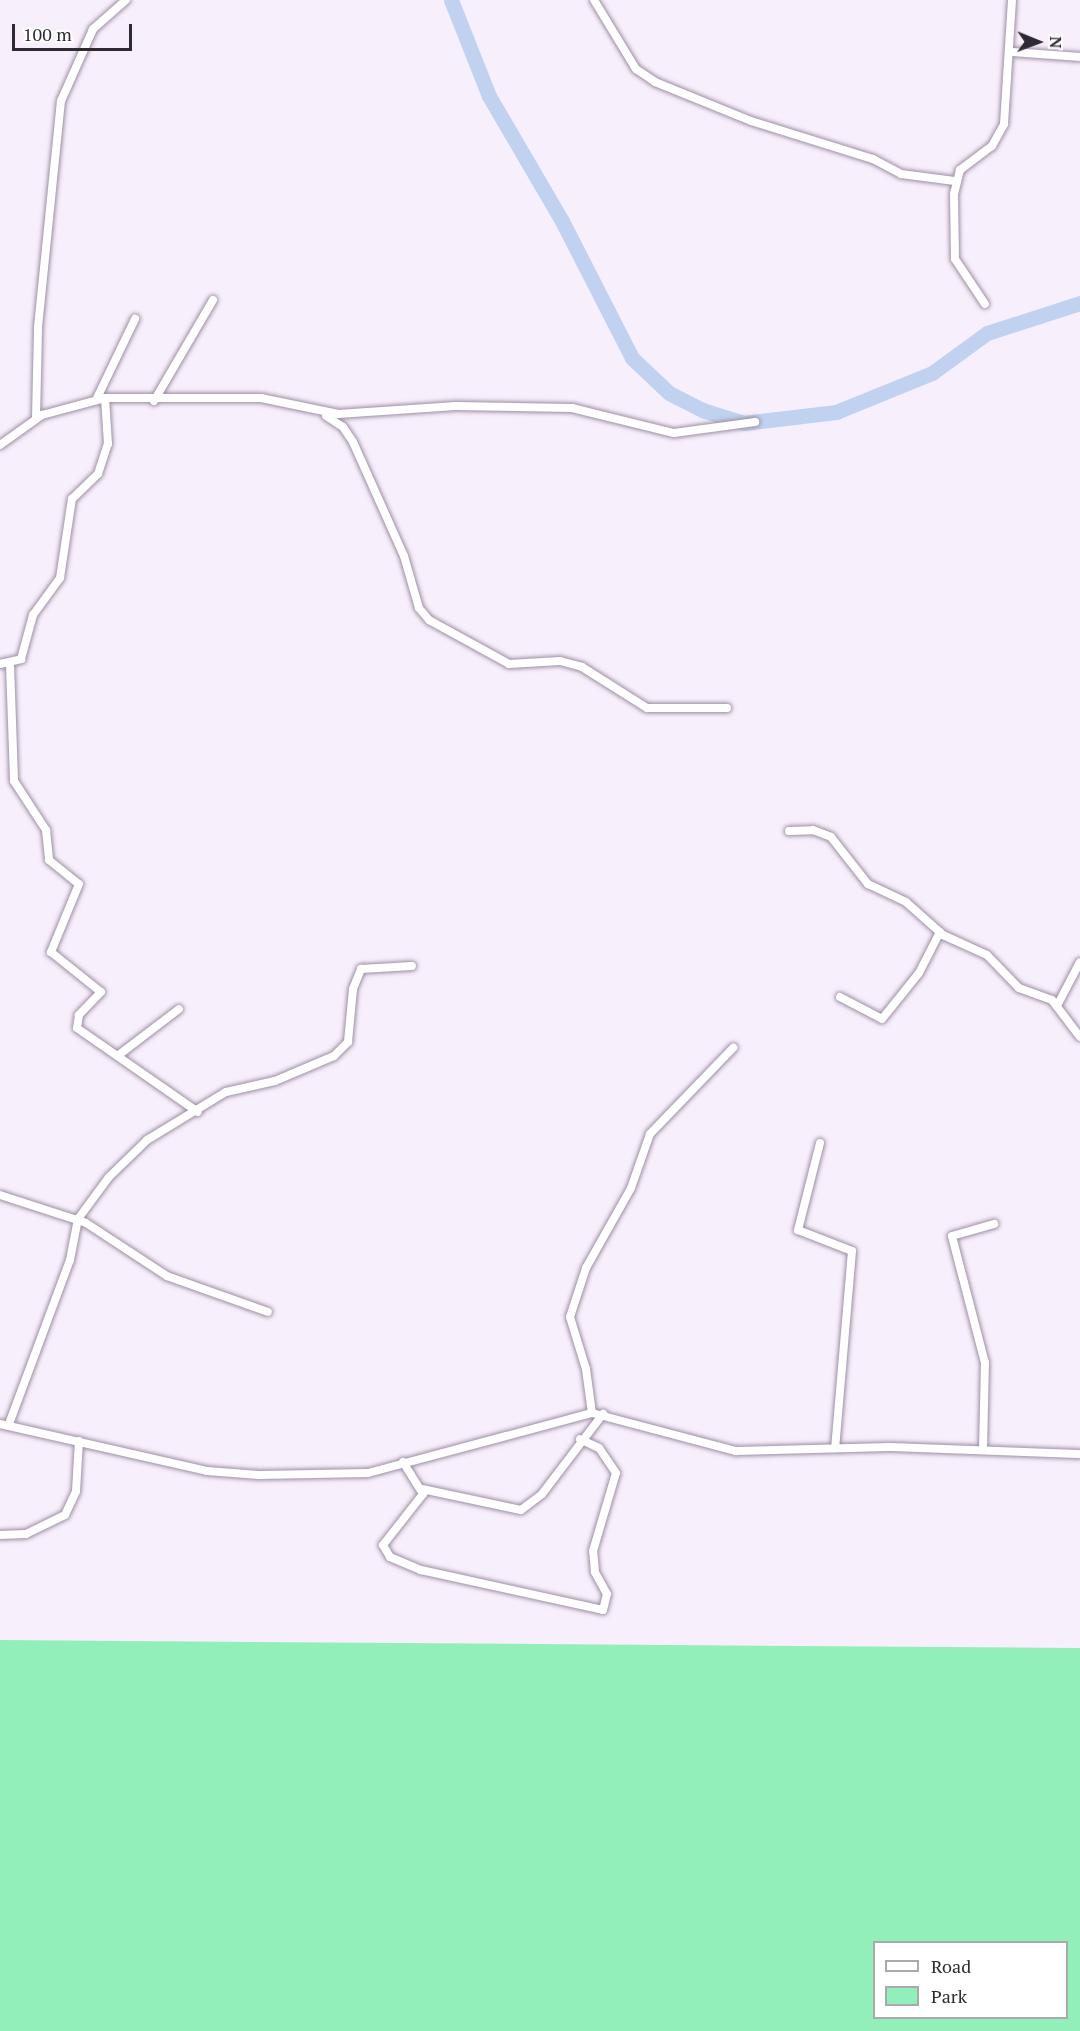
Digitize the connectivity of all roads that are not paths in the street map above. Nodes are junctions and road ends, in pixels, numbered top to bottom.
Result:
1 (126, 0) edge
2 (594, 0) edge
3 (1012, 0) edge
4 (1013, 52) junction
5 (1080, 57) edge
6 (955, 181) junction
7 (213, 300) dead end
8 (985, 304) dead end
9 (135, 319) dead end
10 (101, 398) junction
11 (154, 400) junction
12 (316, 412) junction
13 (36, 418) junction
14 (755, 422) dead end
15 (0, 445) edge
16 (0, 664) edge
17 (10, 665) junction
18 (727, 708) dead end
19 (789, 831) dead end
20 (940, 932) junction
21 (1080, 962) edge
22 (412, 966) dead end
23 (840, 997) dead end
24 (1058, 1004) junction
25 (179, 1009) dead end
26 (1080, 1037) edge
27 (733, 1048) dead end
28 (120, 1054) junction
29 (198, 1112) junction
30 (820, 1143) dead end
31 (0, 1195) edge
32 (78, 1220) junction
33 (993, 1224) dead end
34 (268, 1312) dead end
35 (592, 1413) junction
36 (603, 1414) junction
37 (4, 1424) edge
38 (580, 1439) junction
39 (79, 1441) junction
40 (835, 1448) junction
41 (983, 1450) junction
42 (1080, 1454) edge
43 (404, 1462) junction
44 (422, 1489) junction
45 (0, 1535) edge

1 - 13 street
2 - 6 street
3 - 4 street
4 - 5 street
4 - 6 street
6 - 8 street
7 - 11 street
9 - 10 street
10 - 11 street
10 - 13 street
10 - 17 street
11 - 12 street
12 - 14 street
12 - 18 street
13 - 15 street
16 - 17 street
17 - 28 street
19 - 20 street
20 - 23 street
20 - 24 street
21 - 24 street
22 - 29 street
24 - 26 street
25 - 28 street
27 - 35 street
28 - 29 street
29 - 32 street
30 - 40 street
31 - 32 street
32 - 34 street
32 - 37 street
33 - 41 street
35 - 36 street
35 - 43 street
36 - 38 street
36 - 40 street
37 - 39 street
38 - 44 street
38 - 44 street
39 - 43 street
39 - 45 street
40 - 41 street
41 - 42 street
43 - 44 street

